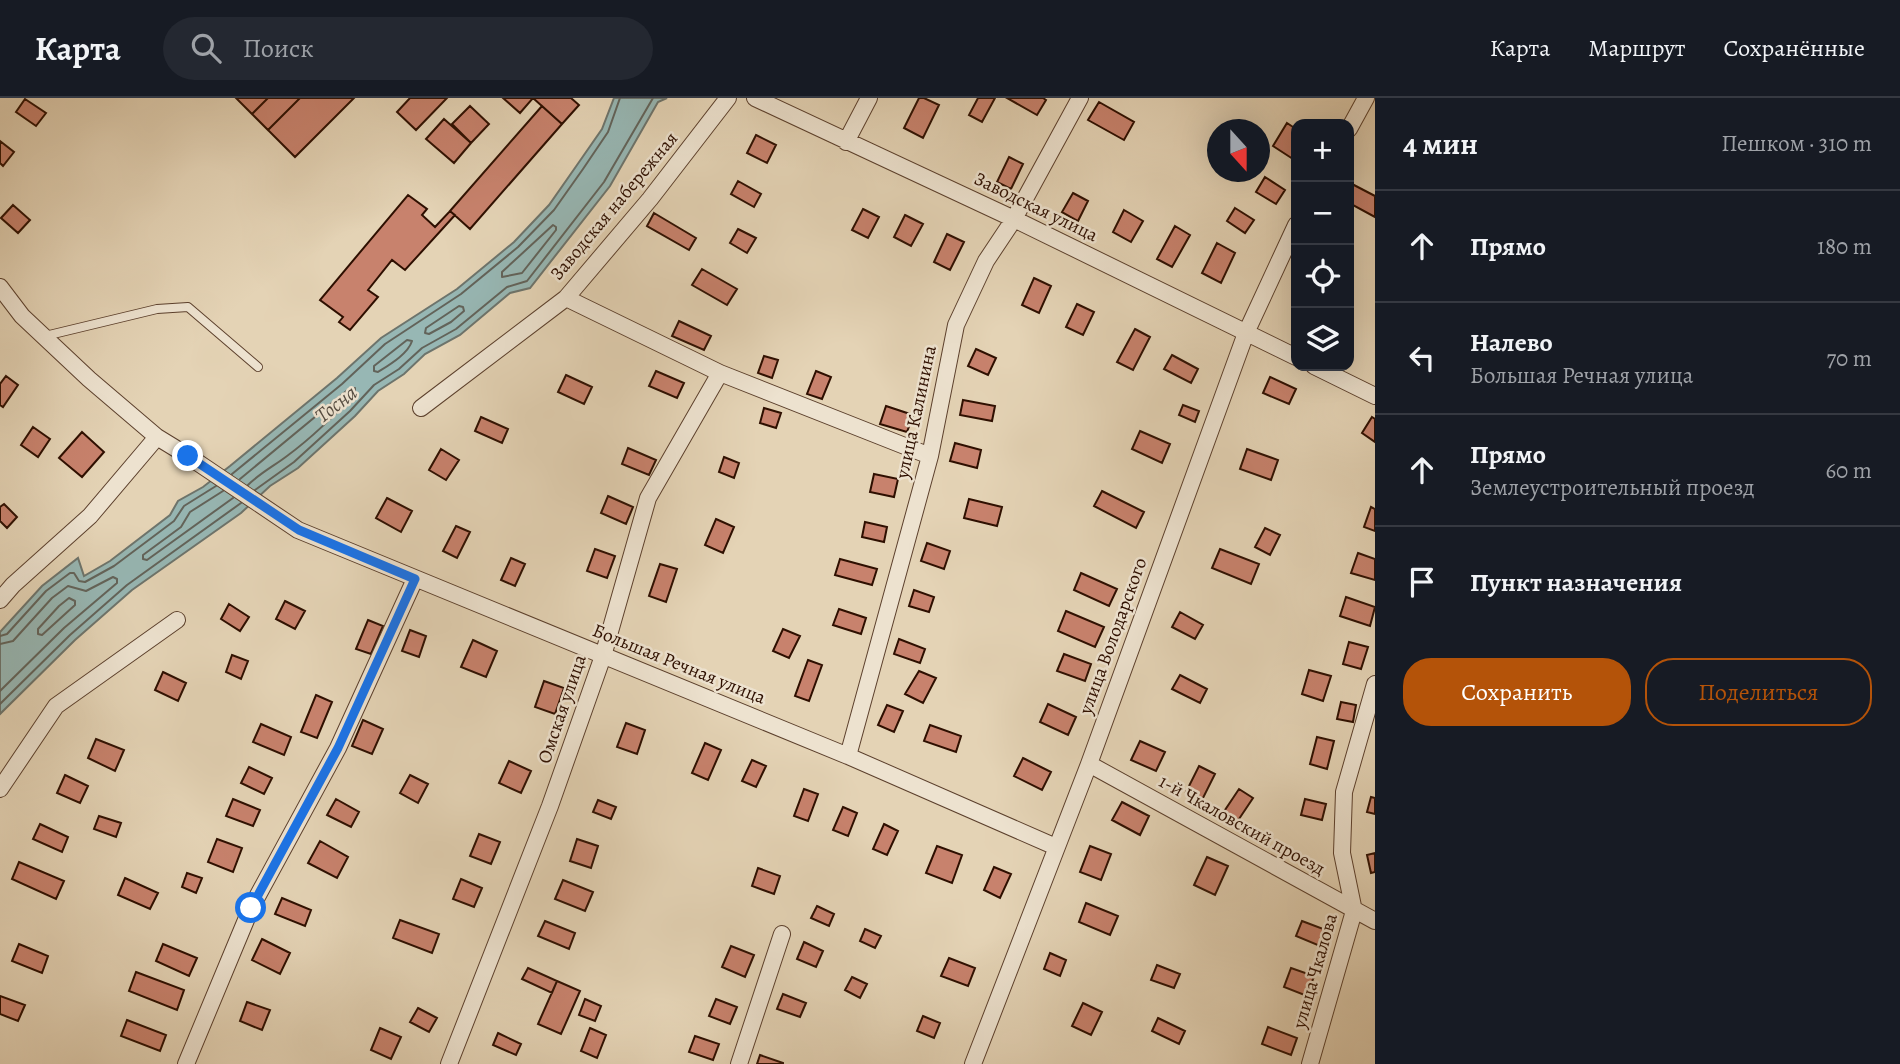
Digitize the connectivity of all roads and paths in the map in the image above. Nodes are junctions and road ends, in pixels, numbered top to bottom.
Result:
1 (729, 98) edge
2 (755, 98) edge
3 (869, 98) edge
4 (1080, 98) edge
5 (1366, 98) edge
6 (1354, 120) edge
7 (846, 142) junction
8 (1014, 219) junction
9 (1291, 236) edge
10 (0, 287) edge
11 (566, 298) junction
12 (1246, 333) junction
13 (44, 336) junction
14 (1291, 355) edge
15 (258, 366) dead end
16 (1324, 371) edge
17 (720, 373) junction
18 (1375, 396) edge
19 (421, 408) dead end
20 (157, 437) junction
21 (930, 456) junction
22 (415, 579) junction
23 (0, 600) edge
24 (177, 620) dead end
25 (603, 656) junction
26 (1375, 684) edge
27 (848, 756) junction
28 (1089, 764) junction
29 (0, 789) edge
30 (1056, 847) junction
31 (1354, 911) junction
32 (1375, 920) edge
33 (782, 934) dead end
34 (976, 1063) edge
35 (186, 1064) edge
36 (449, 1064) edge
37 (739, 1064) edge
38 (1310, 1064) edge

1 - 11 street, Заводская набережная
2 - 7 street, Заводская улица
3 - 7 street
4 - 8 street, улица Калинина
5 - 6 street
7 - 8 street, Заводская улица
8 - 12 street, Заводская улица
8 - 21 street, улица Калинина
9 - 12 street, улица Володарского
10 - 13 street, Большая Речная улица
11 - 17 street
11 - 19 street, Заводская набережная
12 - 14 street, Заводская улица
12 - 28 street, улица Володарского
13 - 15 lane
13 - 20 street, Большая Речная улица
16 - 18 street
17 - 21 street
17 - 25 street, Омская улица
20 - 22 street, Большая Речная улица
20 - 23 street
21 - 27 street, улица Калинина
22 - 25 street, Большая Речная улица
22 - 35 street
24 - 29 street
25 - 27 street, Большая Речная улица
25 - 36 street, Омская улица
26 - 31 street, улица Чкалова
27 - 30 street, Большая Речная улица
28 - 30 street, улица Володарского
28 - 31 street, 1-й Чкаловский проезд
30 - 34 street, улица Володарского
31 - 32 street, 1-й Чкаловский проезд
31 - 38 street, улица Чкалова
33 - 37 street

